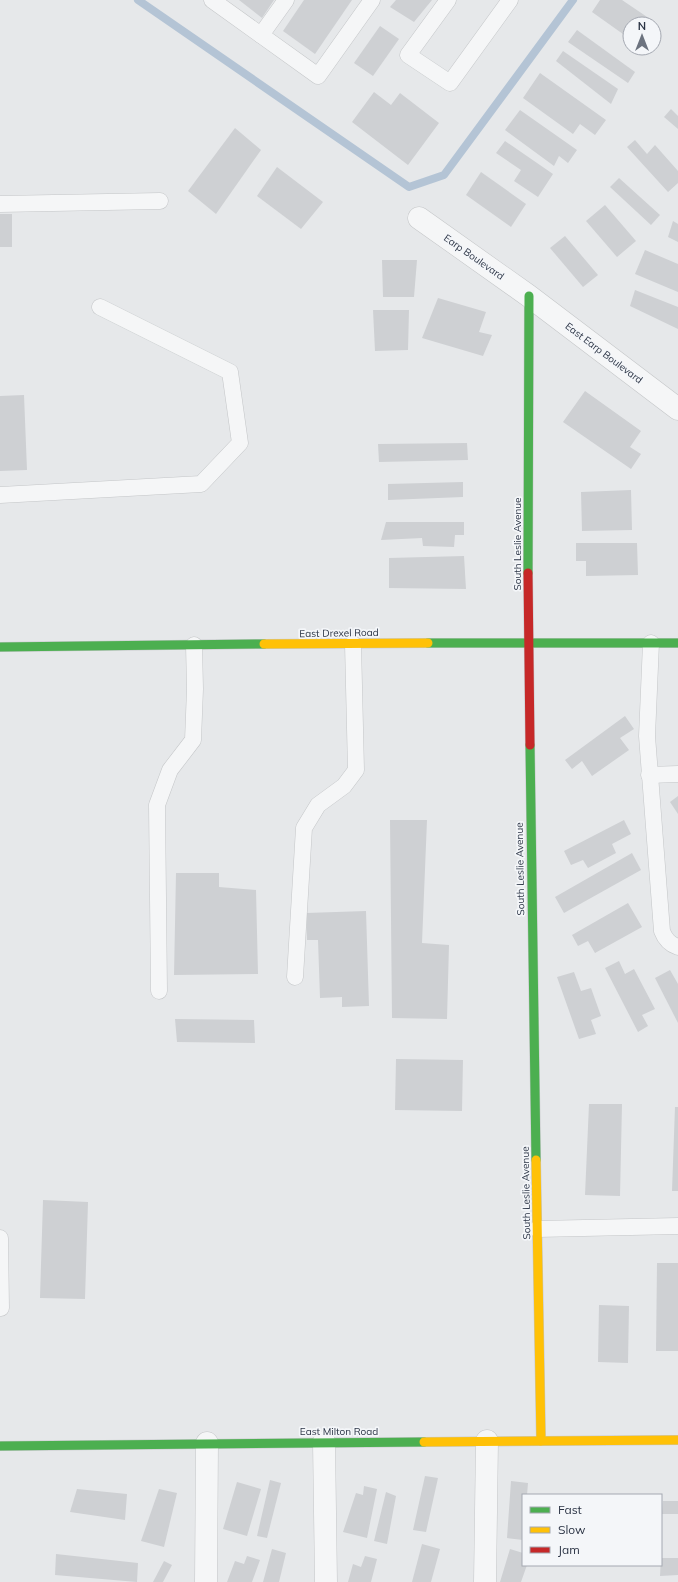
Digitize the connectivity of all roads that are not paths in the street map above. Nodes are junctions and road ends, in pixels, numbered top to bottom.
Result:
1 (212, 0) edge
2 (286, 0) edge
3 (372, 0) edge
4 (448, 0) edge
5 (510, 0) edge
6 (261, 35) junction
7 (160, 201) dead end
8 (0, 204) edge
9 (419, 218) dead end
10 (529, 296) junction
11 (100, 307) dead end
12 (678, 409) edge
13 (0, 495) edge
14 (528, 642) junction
15 (651, 643) junction
16 (678, 643) edge
17 (353, 644) junction
18 (194, 646) junction
19 (0, 647) edge
20 (678, 774) edge
21 (649, 775) junction
22 (678, 947) edge
23 (295, 977) dead end
24 (159, 990) dead end
25 (678, 1226) edge
26 (537, 1229) junction
27 (0, 1238) edge
28 (0, 1308) edge
29 (678, 1440) edge
30 (487, 1441) junction
31 (541, 1441) junction
32 (324, 1442) junction
33 (206, 1443) junction
34 (0, 1446) edge
35 (206, 1582) edge
36 (326, 1582) edge
37 (486, 1582) edge

1 - 6 lane
2 - 6 lane
3 - 6 lane
4 - 5 lane
7 - 8 lane
9 - 10 street, Earp Boulevard
10 - 12 street, East Earp Boulevard
10 - 14 street, South Leslie Avenue
11 - 13 lane
14 - 15 street, East Drexel Road
14 - 17 street, East Drexel Road
14 - 26 street, South Leslie Avenue
15 - 16 street, East Drexel Road
15 - 21 lane
17 - 18 street, East Drexel Road
17 - 23 lane
18 - 19 street, East Drexel Road
18 - 24 lane
20 - 21 lane
21 - 22 lane
25 - 26 lane
26 - 31 street, South Leslie Avenue
27 - 28 lane
29 - 31 street, East Milton Road
30 - 31 street, East Milton Road
30 - 32 street, East Milton Road
30 - 37 street
32 - 33 street, East Milton Road
32 - 36 street
33 - 34 street, East Milton Road
33 - 35 street

